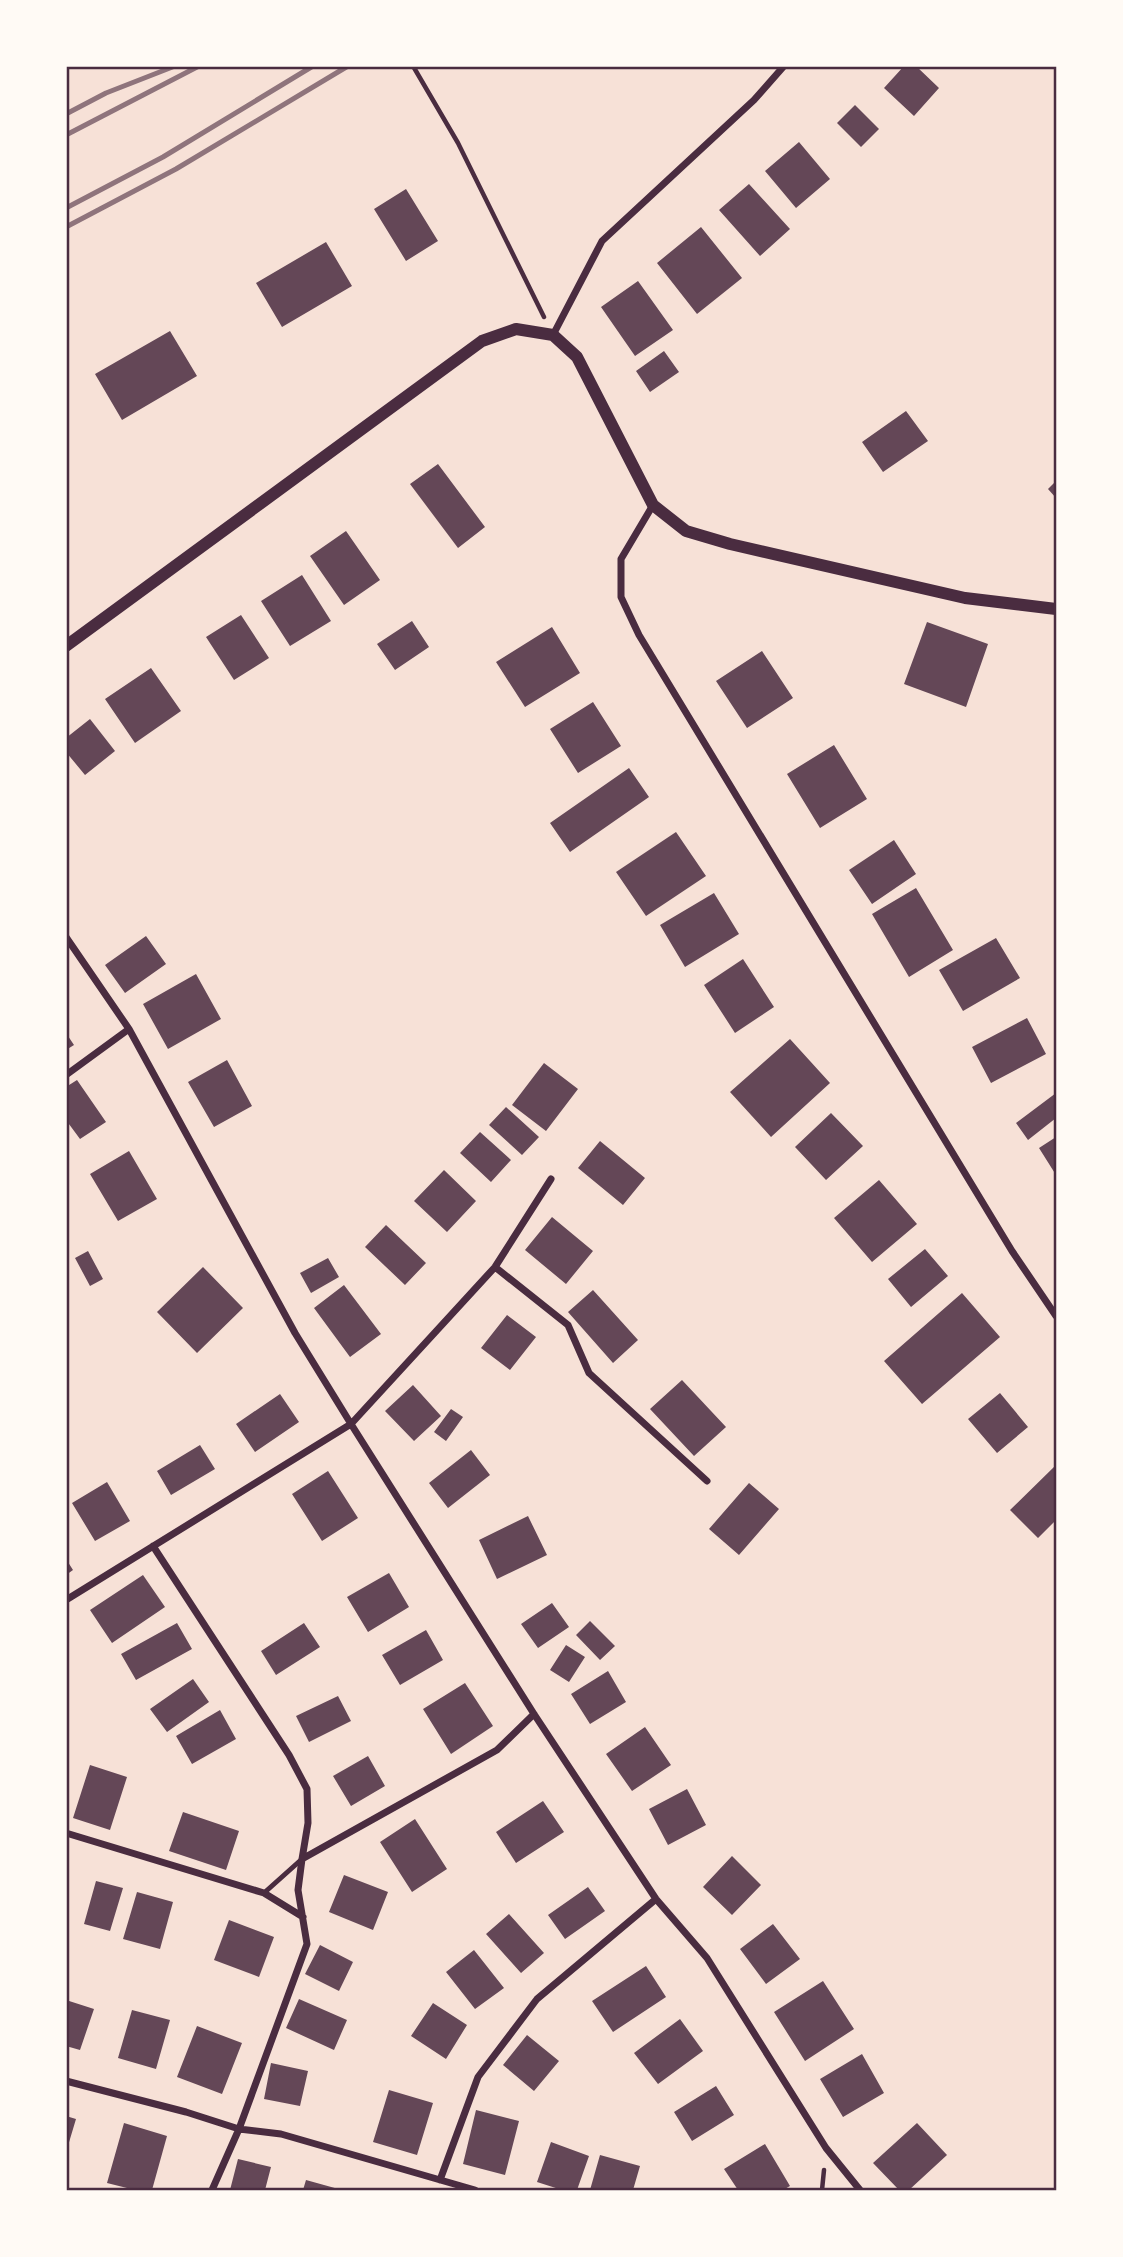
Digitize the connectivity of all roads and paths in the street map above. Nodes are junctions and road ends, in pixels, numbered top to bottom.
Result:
1 (414, 66) edge
2 (784, 66) edge
3 (553, 335) junction
4 (653, 505) junction
5 (1056, 609) edge
6 (66, 646) edge
7 (66, 937) edge
8 (129, 1029) junction
9 (66, 1075) edge
10 (551, 1179) dead end
11 (495, 1267) junction
12 (1056, 1316) edge
13 (351, 1424) junction
14 (707, 1481) dead end
15 (153, 1546) junction
16 (66, 1600) edge
17 (534, 1714) junction
18 (66, 1833) edge
19 (302, 1859) junction
20 (264, 1893) junction
21 (656, 1899) junction
22 (303, 1917) junction
23 (66, 2081) edge
24 (239, 2129) junction
25 (440, 2180) junction
26 (212, 2190) edge
27 (475, 2190) edge
28 (860, 2190) edge

1 - 3 path
2 - 3 street
3 - 4 street
3 - 6 street
4 - 5 street
4 - 12 street
7 - 8 street
8 - 9 street
8 - 13 street
10 - 11 street
11 - 13 street
11 - 14 street
13 - 15 street
13 - 17 street
15 - 16 street
15 - 19 street
17 - 19 street
17 - 21 street
18 - 20 street
19 - 20 lane
19 - 22 street
20 - 22 street
21 - 25 street
21 - 28 street
22 - 24 street
23 - 24 street
24 - 25 street
24 - 26 street
25 - 27 street

